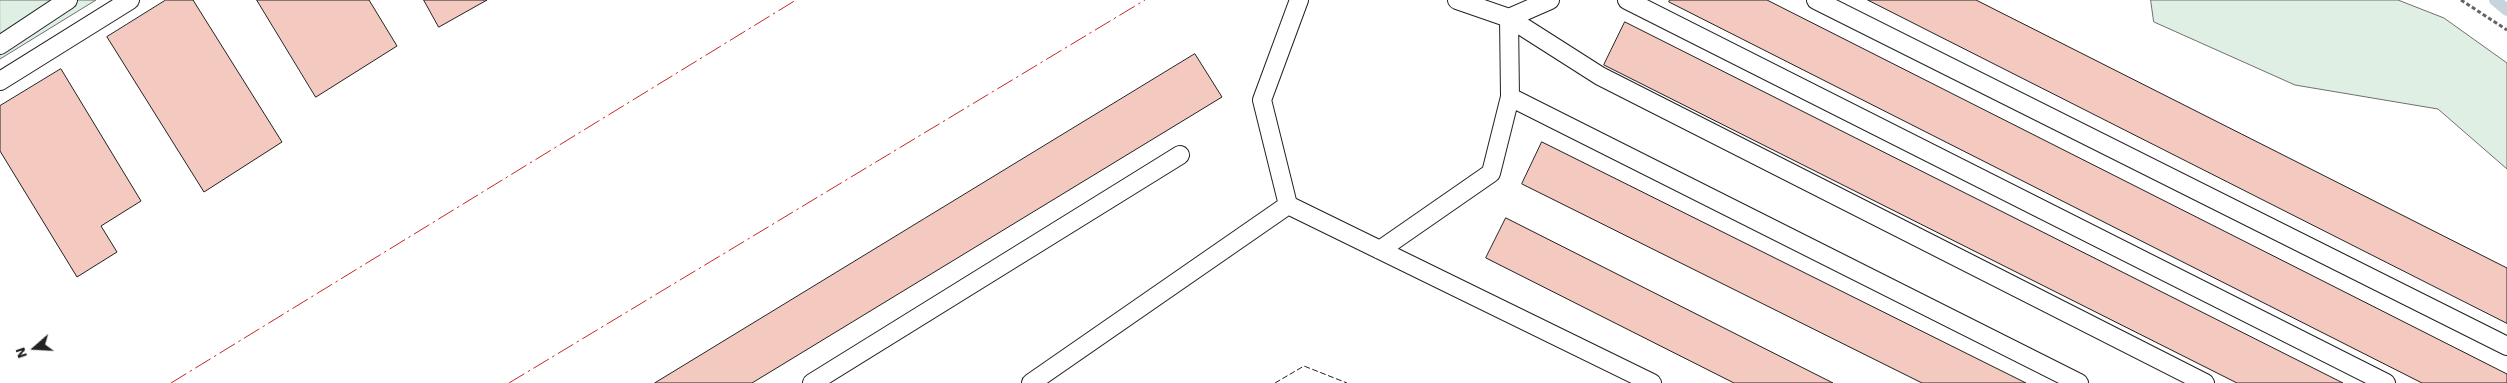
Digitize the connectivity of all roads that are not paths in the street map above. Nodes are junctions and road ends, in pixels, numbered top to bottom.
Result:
1 (68, 0) edge
2 (130, 0) edge
3 (1299, 0) edge
4 (1457, 0) edge
5 (1550, 0) edge
6 (1627, 0) edge
7 (1816, 0) edge
8 (1509, 18) junction
9 (0, 45) edge
10 (0, 81) edge
11 (1510, 97) junction
12 (1180, 155) dead end
13 (1288, 205) junction
14 (1380, 250) junction
15 (2507, 346) edge
16 (812, 383) edge
17 (1031, 383) edge
18 (1652, 383) edge
19 (2079, 383) edge
20 (2205, 383) edge
21 (2386, 383) edge

1 - 9 lane
2 - 10 lane
3 - 13 lane
4 - 8 lane
5 - 8 lane
6 - 21 lane
7 - 15 lane
8 - 11 lane
8 - 20 lane
11 - 14 lane
11 - 19 lane
12 - 16 lane
13 - 14 lane
13 - 17 lane
14 - 18 lane

